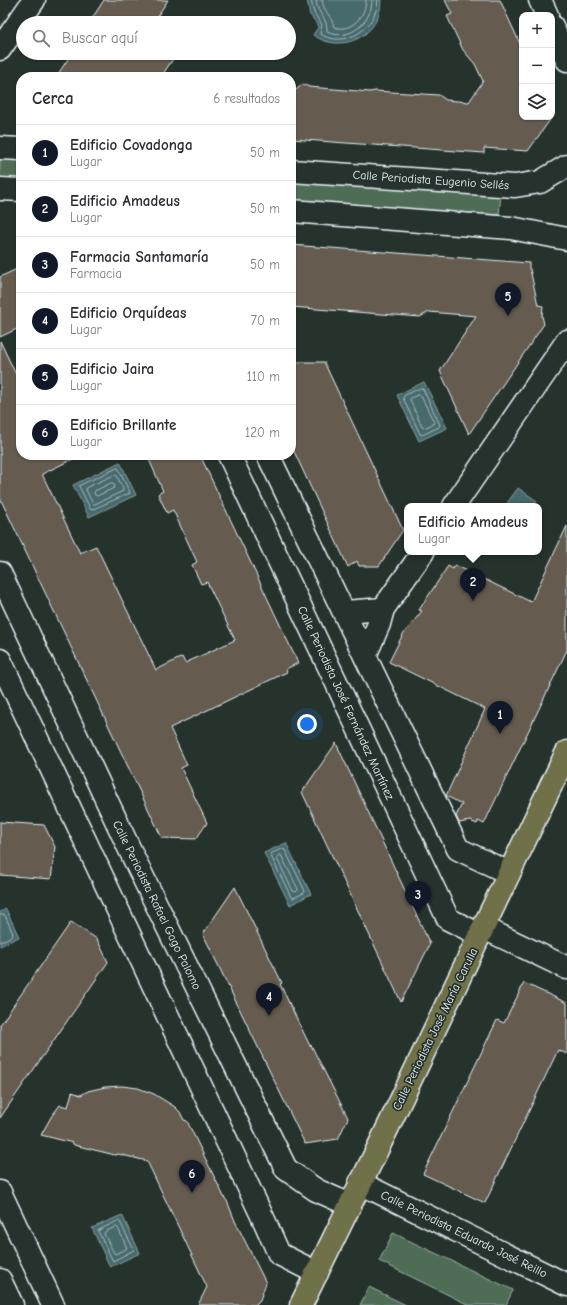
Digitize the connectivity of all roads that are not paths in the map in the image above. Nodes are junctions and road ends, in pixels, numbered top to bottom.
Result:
1 (34, 0) edge
2 (540, 0) edge
3 (546, 12) edge
4 (23, 16) edge
5 (16, 26) edge
6 (555, 33) edge
7 (0, 49) edge
8 (567, 60) edge
9 (567, 166) edge
10 (296, 171) edge
11 (0, 189) edge
12 (16, 190) edge
13 (296, 211) edge
14 (567, 239) edge
15 (567, 342) edge
16 (231, 460) edge
17 (270, 460) edge
18 (456, 503) edge
19 (421, 555) edge
20 (0, 573) edge
21 (383, 609) junction
22 (345, 612) junction
23 (365, 656) junction
24 (0, 660) edge
25 (567, 752) edge
26 (510, 873) junction
27 (482, 931) junction
28 (567, 968) edge
29 (360, 1183) junction
30 (0, 1192) edge
31 (350, 1205) junction
32 (317, 1272) junction
33 (0, 1280) edge
34 (567, 1285) edge
35 (12, 1305) edge
36 (53, 1305) edge
37 (301, 1305) edge

1 - 4 street
2 - 3 street
5 - 7 street
6 - 8 street
9 - 10 street, Calle Periodista Eugenio Sellés
11 - 12 street
13 - 14 street
15 - 18 street
16 - 27 street, Calle Periodista José Fernández Martínez
17 - 22 street
19 - 21 street
20 - 31 street, Calle Periodista Rafael Gago Palomo
21 - 22 street
21 - 23 street
22 - 23 street
23 - 26 street
24 - 32 street
25 - 26 main road, Calle Periodista José María Carulla
26 - 27 main road, Calle Periodista José María Carulla
27 - 28 street, Calle Periodista José Fernández Martínez
27 - 29 main road, Calle Periodista José María Carulla
29 - 31 main road, Calle Periodista José María Carulla
29 - 34 street, Calle Periodista Eduardo José Reillo
30 - 36 street
31 - 32 main road, Calle Periodista José María Carulla
32 - 37 main road, Calle Periodista José María Carulla
33 - 35 street

